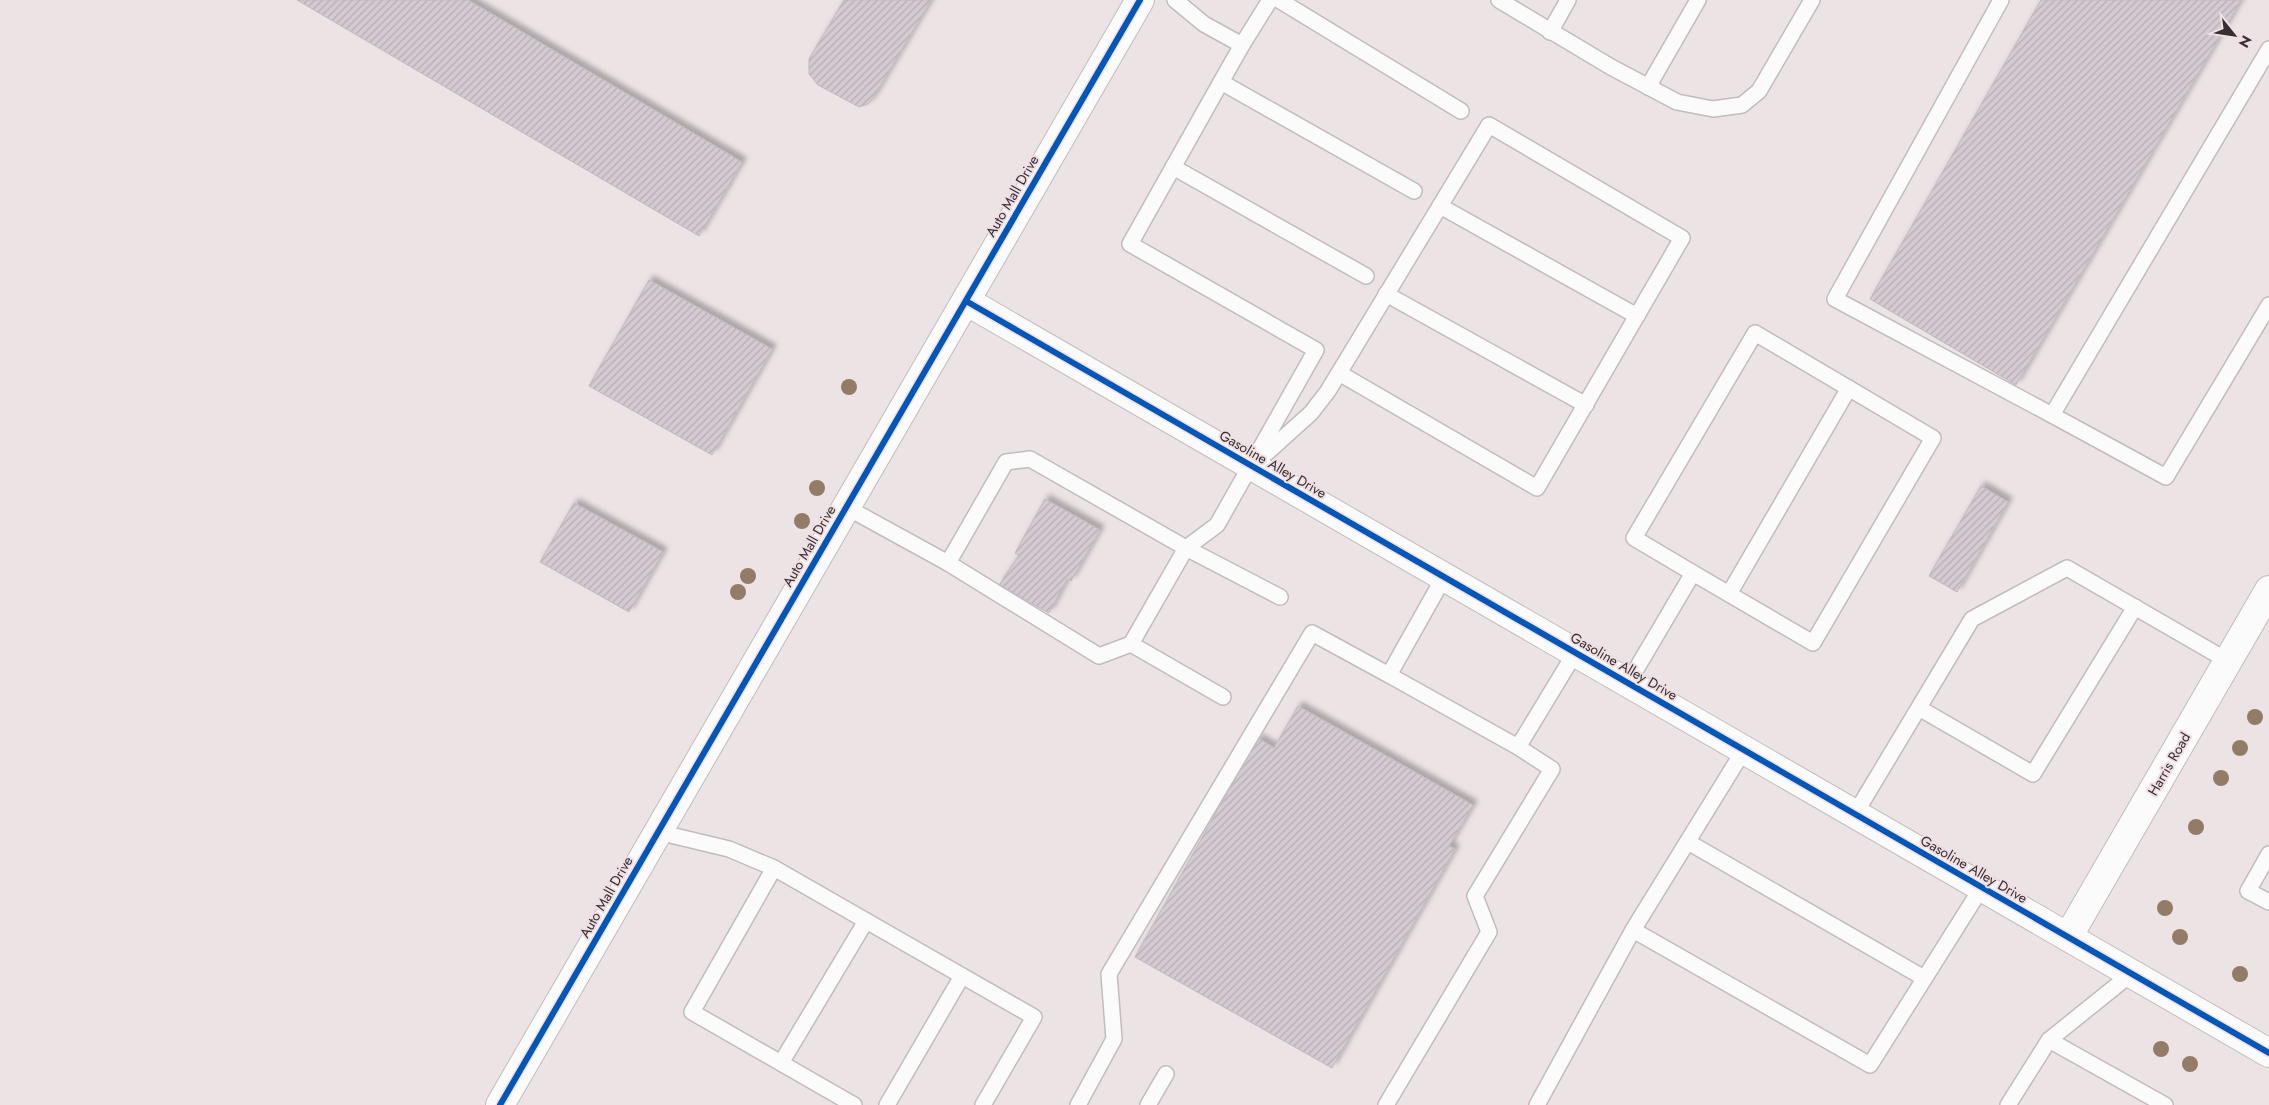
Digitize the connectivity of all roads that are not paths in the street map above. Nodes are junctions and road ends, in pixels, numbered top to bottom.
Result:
1 (1140, 0) edge
2 (1175, 0) edge
3 (1270, 0) edge
4 (1279, 0) edge
5 (1499, 0) edge
6 (1568, 0) edge
7 (1698, 0) edge
8 (1812, 0) edge
9 (2001, 0) edge
10 (1550, 32) junction
11 (1242, 45) junction
12 (2269, 48) edge
13 (1221, 82) junction
14 (1648, 87) junction
15 (1461, 111) dead end
16 (1173, 167) junction
17 (1414, 191) dead end
18 (1440, 206) junction
19 (1366, 276) dead end
20 (1386, 294) junction
21 (966, 301) junction
22 (2269, 305) edge
23 (1637, 316) junction
24 (1339, 373) junction
25 (1849, 388) junction
26 (1586, 405) junction
27 (2052, 415) junction
28 (1252, 466) junction
29 (846, 507) junction
30 (1186, 548) junction
31 (948, 563) junction
32 (1693, 573) junction
33 (1444, 577) junction
34 (2269, 590) edge
35 (1729, 594) junction
36 (1280, 597) dead end
37 (2135, 607) junction
38 (1131, 644) junction
39 (1575, 653) junction
40 (2228, 661) junction
41 (1389, 675) junction
42 (1628, 684) junction
43 (1223, 697) dead end
44 (1919, 708) junction
45 (1518, 747) junction
46 (1744, 750) junction
47 (1855, 814) junction
48 (658, 832) junction
49 (1688, 842) junction
50 (2269, 854) edge
51 (774, 868) junction
52 (1982, 887) junction
53 (2269, 902) edge
54 (866, 921) junction
55 (1633, 930) junction
56 (2068, 938) junction
57 (2131, 974) junction
58 (962, 976) junction
59 (1924, 978) junction
60 (2049, 1040) junction
61 (2269, 1053) edge
62 (781, 1063) junction
63 (1166, 1074) dead end
64 (500, 1105) edge
65 (854, 1105) edge
66 (887, 1105) edge
67 (983, 1105) edge
68 (1078, 1105) edge
69 (1148, 1105) edge
70 (1386, 1105) edge
71 (1537, 1105) edge
72 (2008, 1105) edge
73 (2165, 1105) edge

1 - 21 street, Auto Mall Drive
2 - 11 lane
3 - 11 lane
4 - 15 lane
5 - 10 lane
6 - 10 lane
7 - 14 lane
8 - 14 lane
9 - 27 lane
10 - 14 lane
11 - 13 lane
12 - 27 lane
13 - 16 lane
13 - 17 lane
16 - 19 lane
16 - 28 lane
18 - 20 lane
18 - 23 lane
18 - 23 lane
20 - 24 lane
20 - 26 lane
21 - 28 street, Gasoline Alley Drive
21 - 29 street, Auto Mall Drive
22 - 27 lane
23 - 26 lane
24 - 26 lane
24 - 28 lane
25 - 32 lane
25 - 35 lane
25 - 35 lane
28 - 30 lane
28 - 33 street, Gasoline Alley Drive
29 - 31 lane
29 - 48 street, Auto Mall Drive
30 - 31 lane
30 - 36 lane
30 - 38 lane
31 - 38 lane
32 - 35 lane
32 - 42 lane
33 - 39 street, Gasoline Alley Drive
33 - 41 lane
34 - 40 street, Harris Road
37 - 40 lane
37 - 44 lane
37 - 44 lane
38 - 43 lane
39 - 42 street, Gasoline Alley Drive
39 - 45 lane
40 - 56 street, Harris Road
41 - 45 lane
41 - 68 lane
42 - 46 street, Gasoline Alley Drive
44 - 47 lane
45 - 70 lane
46 - 47 street, Gasoline Alley Drive
46 - 49 lane
47 - 52 street, Gasoline Alley Drive
48 - 51 lane
48 - 64 street, Auto Mall Drive
49 - 55 lane
49 - 59 lane
50 - 53 lane
51 - 54 lane
51 - 62 lane
52 - 56 street, Gasoline Alley Drive
52 - 59 lane
54 - 58 lane
54 - 62 lane
55 - 59 lane
55 - 71 lane
56 - 57 street, Gasoline Alley Drive
57 - 60 lane
57 - 61 street, Gasoline Alley Drive
58 - 66 lane
58 - 67 lane
60 - 72 lane
60 - 73 lane
62 - 65 lane
63 - 69 lane

